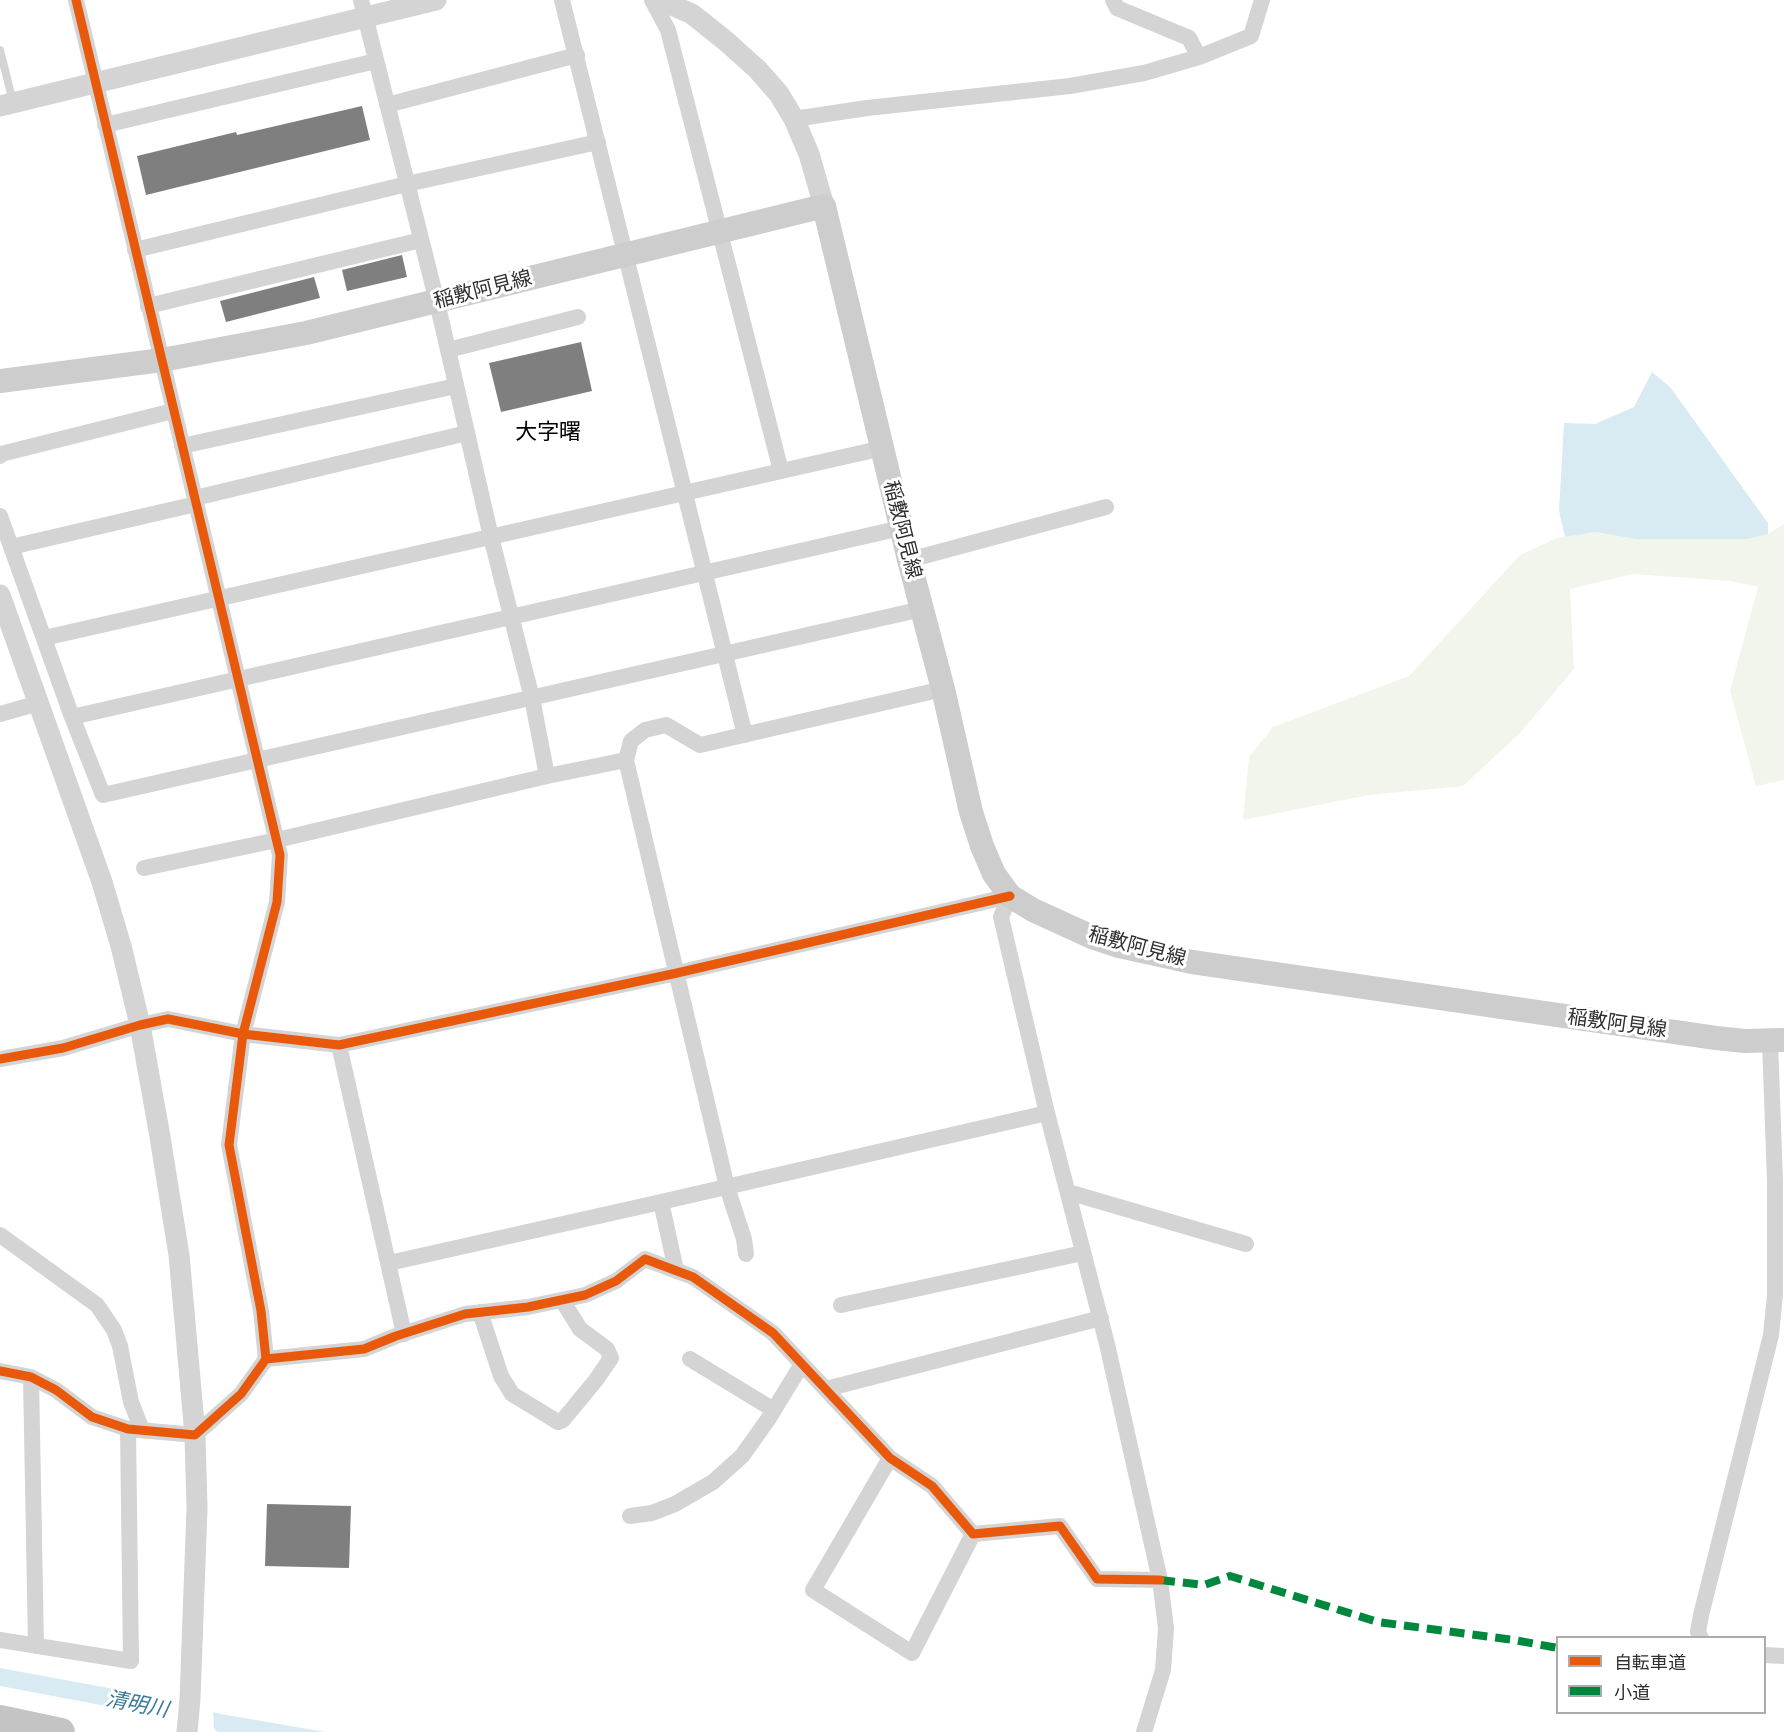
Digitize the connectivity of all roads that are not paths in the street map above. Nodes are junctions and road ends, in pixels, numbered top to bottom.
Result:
1 (76, 0) edge
2 (436, 0) edge
3 (562, 0) edge
4 (652, 0) edge
5 (660, 0) edge
6 (1113, 0) edge
7 (1262, 0) edge
8 (363, 9) edge
9 (0, 50) edge
10 (577, 55) junction
11 (1199, 57) junction
12 (376, 61) junction
13 (95, 83) junction
14 (7, 104) edge
15 (387, 105) junction
16 (794, 119) junction
17 (105, 125) junction
18 (597, 142) junction
19 (407, 184) junction
20 (824, 206) junction
21 (721, 231) junction
22 (421, 240) junction
23 (135, 250) junction
24 (627, 255) junction
25 (437, 302) junction
26 (148, 306) junction
27 (578, 317) dead end
28 (448, 350) junction
29 (162, 360) junction
30 (0, 381) edge
31 (456, 386) junction
32 (173, 411) junction
33 (467, 433) junction
34 (182, 446) junction
35 (883, 448) junction
36 (0, 456) edge
37 (782, 471) junction
38 (685, 493) junction
39 (195, 501) junction
40 (1106, 507) dead end
41 (0, 516) edge
42 (901, 528) junction
43 (491, 537) junction
44 (11, 547) junction
45 (909, 560) junction
46 (705, 572) junction
47 (0, 595) edge
48 (219, 598) junction
49 (922, 609) junction
50 (511, 616) junction
51 (44, 638) junction
52 (726, 654) junction
53 (239, 679) junction
54 (943, 689) junction
55 (532, 698) junction
56 (39, 704) junction
57 (0, 714) edge
58 (72, 717) junction
59 (745, 735) junction
60 (258, 760) junction
61 (626, 760) junction
62 (548, 776) junction
63 (277, 840) junction
64 (144, 867) dead end
65 (1010, 896) junction
66 (677, 973) junction
67 (140, 1025) junction
68 (243, 1034) junction
69 (1777, 1041) edge
70 (339, 1045) junction
71 (0, 1059) edge
72 (1047, 1113) junction
73 (1779, 1182) edge
74 (727, 1187) junction
75 (1068, 1192) junction
76 (661, 1202) junction
77 (0, 1235) edge
78 (1246, 1244) dead end
79 (1083, 1253) junction
80 (746, 1254) dead end
81 (389, 1263) junction
82 (676, 1270) junction
83 (562, 1300) junction
84 (841, 1305) dead end
85 (480, 1312) junction
86 (1101, 1318) junction
87 (404, 1334) junction
88 (266, 1359) junction
89 (690, 1359) dead end
90 (802, 1364) junction
91 (0, 1371) edge
92 (31, 1377) junction
93 (826, 1389) junction
94 (774, 1410) junction
95 (135, 1430) junction
96 (195, 1435) junction
97 (890, 1458) junction
98 (630, 1516) dead end
99 (973, 1534) junction
100 (1160, 1580) junction
101 (1700, 1636) edge
102 (0, 1640) edge
103 (36, 1646) junction
104 (1766, 1655) edge
105 (1784, 1656) edge
106 (0, 1719) edge
107 (61, 1732) edge
108 (187, 1732) edge
109 (1144, 1732) edge

1 - 13 street
2 - 8 street
3 - 10 street
4 - 21 street
5 - 16 street
6 - 11 street
7 - 11 street
8 - 12 street
8 - 13 street
9 - 14 lane
10 - 15 street
10 - 18 street
11 - 16 street
12 - 15 street
12 - 17 street
13 - 14 street
13 - 17 street
15 - 19 street
16 - 20 street
17 - 23 street
18 - 19 street
18 - 24 street
19 - 22 street
19 - 23 street
20 - 21 main road, 稲敷阿見線
20 - 35 main road, 稲敷阿見線
21 - 24 main road, 稲敷阿見線
21 - 37 street
22 - 25 street
22 - 26 street
23 - 26 street
24 - 25 main road, 稲敷阿見線
24 - 38 street
25 - 28 street
25 - 29 main road, 稲敷阿見線
26 - 29 street
27 - 28 street
28 - 31 street
29 - 30 main road, 稲敷阿見線
29 - 32 street
31 - 33 street
31 - 34 street
32 - 34 street
32 - 36 street
33 - 39 street
33 - 43 street
34 - 39 street
35 - 37 street
35 - 42 main road, 稲敷阿見線
37 - 38 street
38 - 43 street
38 - 46 street
39 - 44 street
39 - 48 street
40 - 45 street
41 - 44 street
42 - 45 main road, 稲敷阿見線
42 - 46 street
43 - 48 street
43 - 50 street
44 - 51 street
45 - 49 main road, 稲敷阿見線
46 - 50 street
46 - 52 street
47 - 56 street
48 - 51 street
48 - 53 street
49 - 52 street
49 - 54 main road, 稲敷阿見線
50 - 53 street
50 - 55 street
51 - 58 street
52 - 55 street
52 - 59 street
53 - 58 street
53 - 60 street
54 - 59 street
54 - 65 main road, 稲敷阿見線
55 - 60 street
55 - 62 street
56 - 57 street
56 - 67 street
58 - 60 street
59 - 61 street
60 - 63 street
61 - 62 street
61 - 66 street
62 - 63 street
63 - 64 street
63 - 68 street
65 - 66 street
65 - 69 main road, 稲敷阿見線
65 - 72 street
66 - 70 street
66 - 74 street
67 - 68 street
67 - 71 street
67 - 96 street
68 - 70 street
68 - 88 street
69 - 73 street
70 - 81 street
72 - 74 street
72 - 75 street
73 - 101 street
74 - 76 street
74 - 80 street
75 - 78 street
75 - 79 street
76 - 81 street
76 - 82 street
77 - 95 street
79 - 84 street
79 - 86 street
81 - 87 street
82 - 83 street
82 - 90 street
83 - 85 street
83 - 85 street
85 - 87 street
86 - 93 street
86 - 100 street
87 - 88 street
88 - 96 street
89 - 94 street
90 - 93 street
90 - 94 street
91 - 92 street
92 - 95 street
92 - 103 street
93 - 97 street
94 - 98 street
95 - 96 street
95 - 103 street
96 - 108 street
97 - 99 street
97 - 99 street
99 - 100 street
100 - 109 street
102 - 103 street
104 - 105 street
106 - 107 highway

